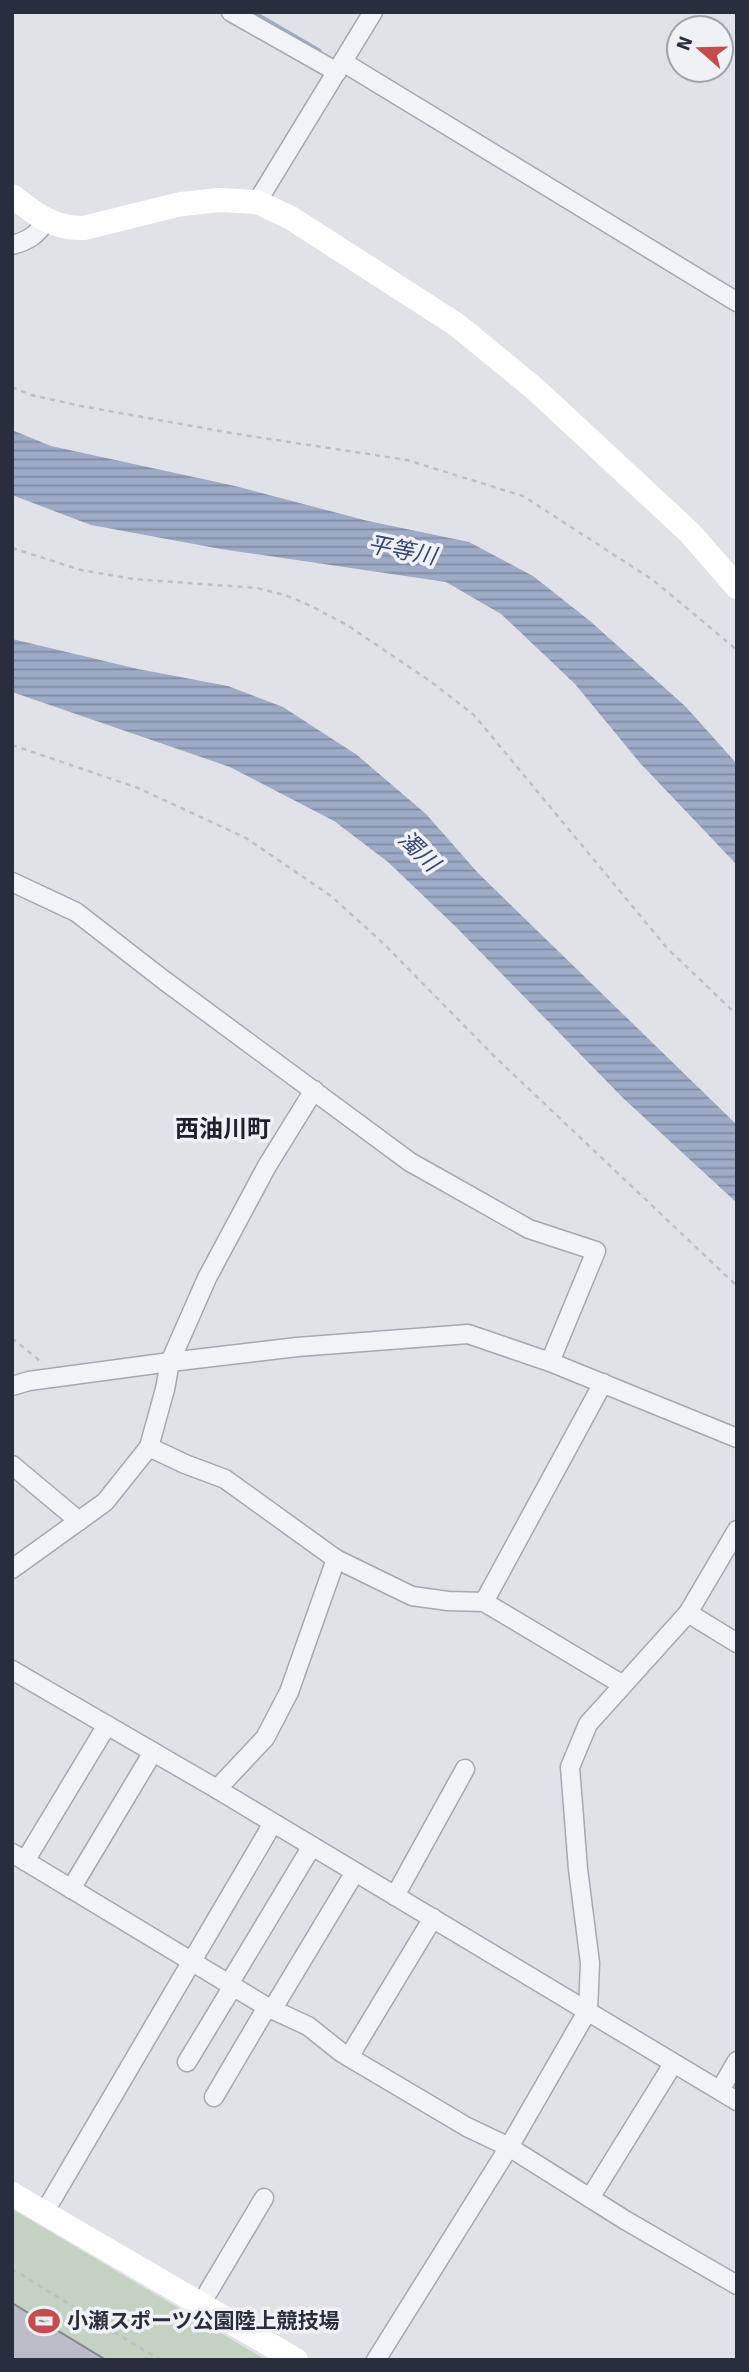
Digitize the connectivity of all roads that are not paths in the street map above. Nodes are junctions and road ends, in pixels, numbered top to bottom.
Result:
1 (231, 12) edge
2 (373, 12) edge
3 (340, 67) junction
4 (12, 196) edge
5 (257, 202) junction
6 (46, 221) junction
7 (12, 245) edge
8 (737, 302) edge
9 (737, 587) edge
10 (12, 882) edge
11 (314, 1090) junction
12 (170, 1362) junction
13 (550, 1362) junction
14 (603, 1383) junction
15 (12, 1386) edge
16 (737, 1438) edge
17 (149, 1447) junction
18 (12, 1465) edge
19 (79, 1521) junction
20 (737, 1530) edge
21 (336, 1559) junction
22 (12, 1569) edge
23 (484, 1602) junction
24 (688, 1613) junction
25 (737, 1643) edge
26 (12, 1670) edge
27 (623, 1685) junction
28 (107, 1726) junction
29 (153, 1752) junction
30 (466, 1769) dead end
31 (217, 1789) junction
32 (273, 1823) junction
33 (312, 1846) junction
34 (19, 1857) edge
35 (355, 1872) junction
36 (71, 1889) junction
37 (395, 1896) junction
38 (433, 1918) junction
39 (192, 1962) junction
40 (231, 1985) junction
41 (270, 2008) junction
42 (588, 2010) junction
43 (349, 2057) junction
44 (737, 2061) edge
45 (187, 2062) dead end
46 (673, 2064) junction
47 (720, 2091) junction
48 (214, 2097) dead end
49 (737, 2101) edge
50 (509, 2147) junction
51 (12, 2194) edge
52 (264, 2198) dead end
53 (590, 2198) junction
54 (44, 2213) junction
55 (737, 2285) edge
56 (201, 2304) junction
57 (296, 2360) edge
58 (376, 2360) edge

1 - 3 street
2 - 3 street
3 - 5 street
3 - 8 street
4 - 6 street
5 - 6 street
5 - 9 street
6 - 7 street
10 - 11 street
11 - 12 street
11 - 13 street
12 - 13 street
12 - 15 street
12 - 17 street
13 - 14 street
14 - 16 street
14 - 23 street
17 - 19 street
17 - 21 street
18 - 19 street
19 - 22 street
20 - 24 street
21 - 23 street
21 - 31 street
23 - 27 street
24 - 25 street
24 - 27 street
26 - 28 street
27 - 42 street
28 - 29 street
28 - 34 street
29 - 31 street
29 - 36 street
30 - 37 street
31 - 32 street
32 - 33 street
32 - 39 street
33 - 35 street
33 - 40 street
34 - 36 street
35 - 37 street
35 - 41 street
36 - 39 street
37 - 38 street
38 - 42 street
38 - 43 street
39 - 40 street
39 - 54 street
40 - 41 street
40 - 45 street
41 - 43 street
41 - 48 street
42 - 46 street
42 - 50 street
43 - 50 street
44 - 47 street
46 - 47 street
46 - 53 street
47 - 49 street
50 - 53 street
50 - 58 street
51 - 54 street
52 - 56 street
53 - 55 street
54 - 56 street
56 - 57 street

